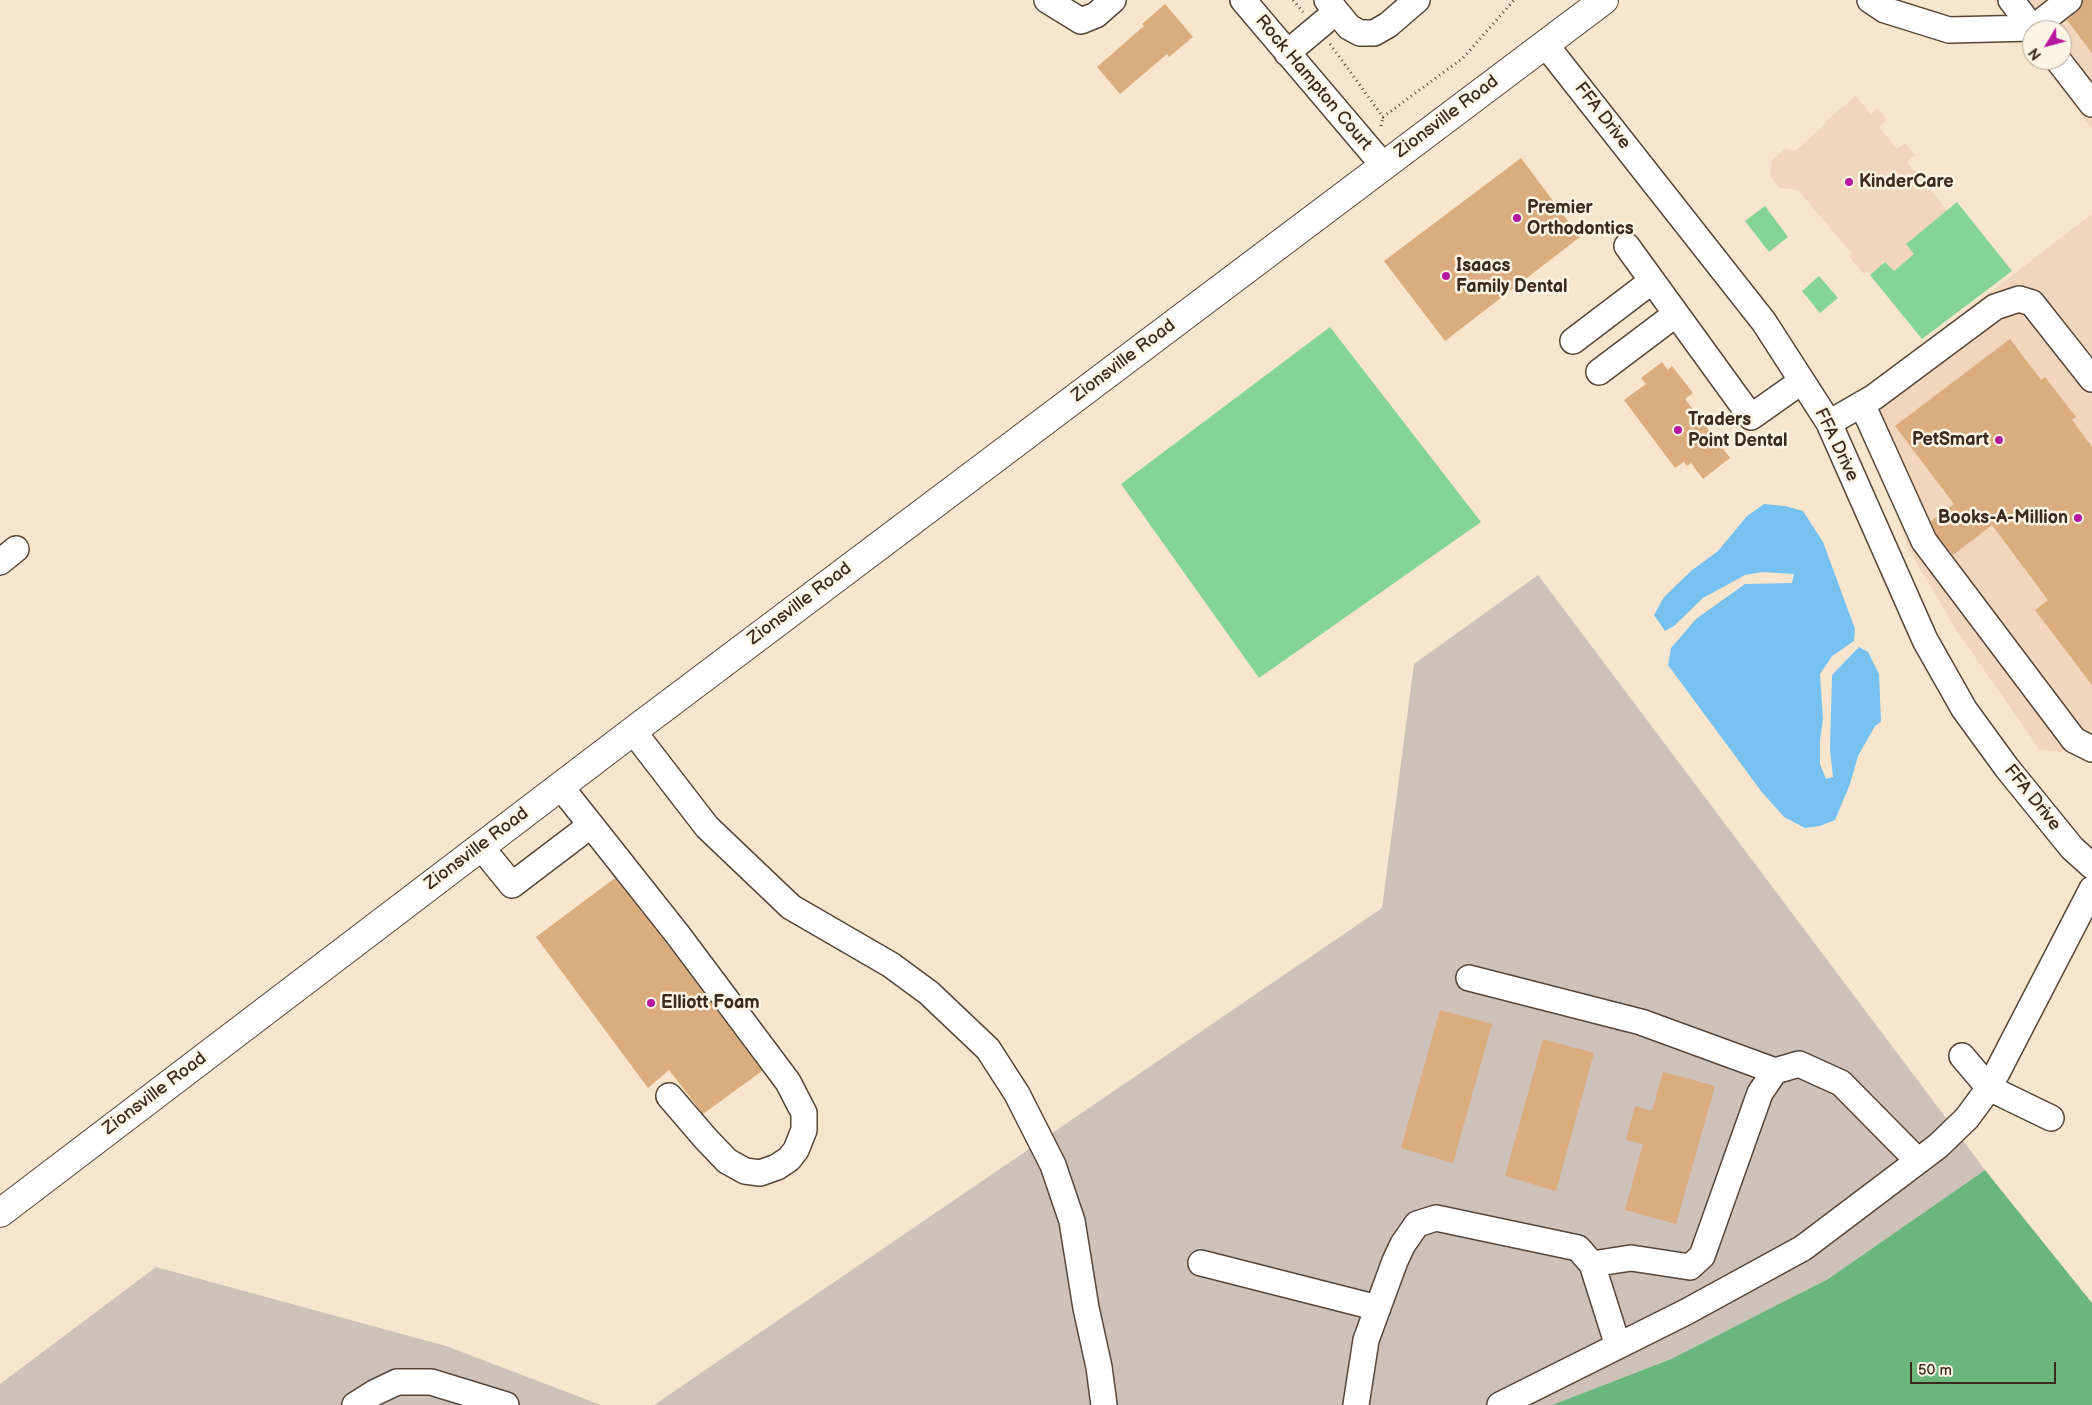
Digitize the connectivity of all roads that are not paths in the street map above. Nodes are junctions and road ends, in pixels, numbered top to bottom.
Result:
1 (1047, 0) edge
2 (1113, 0) edge
3 (1243, 0) edge
4 (1417, 0) edge
5 (1604, 0) edge
6 (1870, 0) edge
7 (2012, 0) edge
8 (2069, 0) edge
9 (1331, 6) edge
10 (2027, 20) edge
11 (2045, 20) edge
12 (2022, 29) edge
13 (1545, 44) junction
14 (1287, 53) junction
15 (2066, 70) edge
16 (2092, 104) edge
17 (1383, 165) junction
18 (1627, 246) dead end
19 (1652, 281) junction
20 (1676, 314) junction
21 (1573, 341) dead end
22 (1598, 372) dead end
23 (2092, 379) edge
24 (1802, 381) junction
25 (1862, 404) junction
26 (1828, 423) junction
27 (633, 731) junction
28 (2092, 749) edge
29 (560, 786) junction
30 (591, 825) junction
31 (480, 846) junction
32 (2092, 866) edge
33 (2092, 889) edge
34 (1469, 978) dead end
35 (1962, 1056) dead end
36 (1775, 1071) junction
37 (1989, 1088) junction
38 (669, 1096) dead end
39 (2051, 1118) dead end
40 (1918, 1161) junction
41 (0, 1213) edge
42 (1200, 1263) dead end
43 (1592, 1264) junction
44 (1378, 1308) junction
45 (1618, 1346) junction
46 (362, 1403) edge
47 (506, 1405) edge
48 (1104, 1405) edge
49 (1356, 1405) edge
50 (1500, 1405) edge

1 - 2 street
3 - 14 street, Rock Hampton Court
4 - 9 street
5 - 13 main road, Zionsville Road
6 - 12 street
7 - 10 street
8 - 11 street
9 - 14 street
13 - 17 main road, Zionsville Road
13 - 24 street, FFA Drive
14 - 17 street, Rock Hampton Court
15 - 16 street
17 - 27 main road, Zionsville Road
18 - 19 street
19 - 20 street
19 - 21 street
20 - 22 street
20 - 24 street
23 - 25 street
24 - 26 street, FFA Drive
25 - 26 street
25 - 28 street
26 - 32 street, FFA Drive
27 - 29 main road, Zionsville Road
27 - 48 street
29 - 30 street
29 - 31 main road, Zionsville Road
30 - 31 street
30 - 38 street
31 - 41 main road, Zionsville Road
33 - 37 street
34 - 36 street
35 - 37 street
36 - 40 street
36 - 43 street
37 - 39 street
37 - 40 street
40 - 45 street
42 - 44 street
43 - 44 street
43 - 45 street
44 - 49 street
45 - 50 street
46 - 47 street

